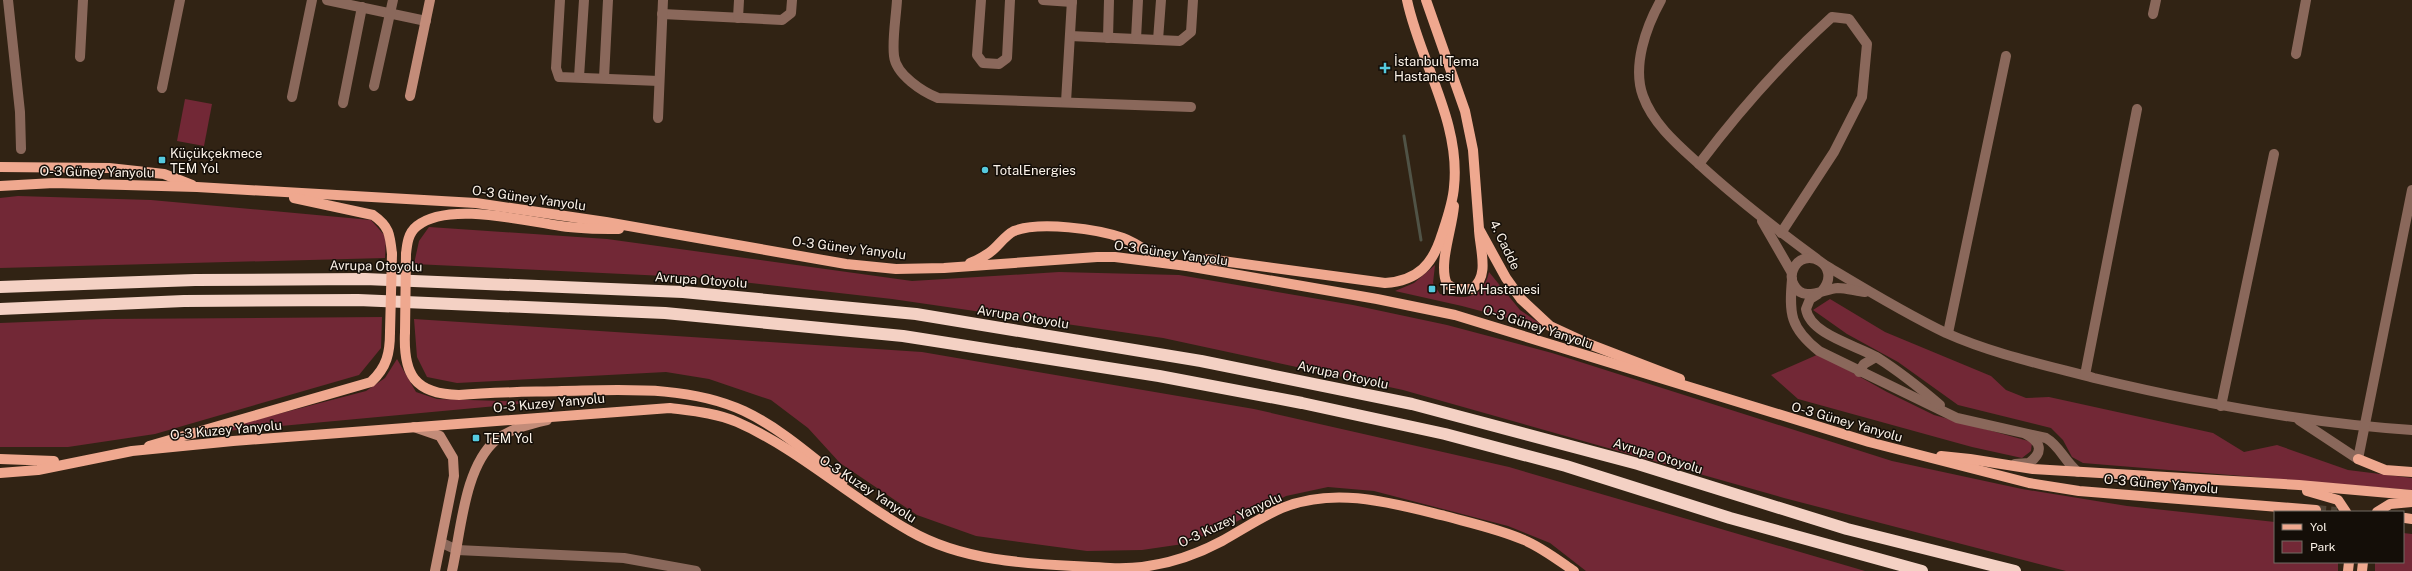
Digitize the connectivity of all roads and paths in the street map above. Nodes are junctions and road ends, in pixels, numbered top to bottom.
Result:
1 (8, 0) edge
2 (83, 0) edge
3 (180, 0) edge
4 (312, 0) edge
5 (327, 0) edge
6 (393, 0) edge
7 (430, 0) edge
8 (560, 0) edge
9 (584, 0) edge
10 (608, 0) edge
11 (663, 0) edge
12 (739, 0) edge
13 (792, 0) edge
14 (897, 0) edge
15 (981, 0) edge
16 (1010, 0) edge
17 (1043, 0) edge
18 (1109, 0) edge
19 (1138, 0) edge
20 (1161, 0) edge
21 (1193, 0) edge
22 (1407, 0) edge
23 (1426, 0) edge
24 (1661, 0) edge
25 (2156, 0) edge
26 (2306, 0) edge
27 (1072, 1) edge
28 (362, 7) junction
29 (390, 13) junction
30 (662, 14) junction
31 (2153, 14) dead end
32 (738, 18) junction
33 (426, 21) junction
34 (1070, 36) junction
35 (1108, 38) junction
36 (1136, 39) junction
37 (1158, 40) junction
38 (2296, 54) dead end
39 (2006, 56) dead end
40 (80, 57) dead end
41 (579, 77) junction
42 (604, 78) junction
43 (658, 81) junction
44 (374, 86) dead end
45 (162, 88) dead end
46 (410, 96) dead end
47 (292, 97) dead end
48 (1066, 102) junction
49 (343, 103) dead end
50 (1191, 107) dead end
51 (2137, 109) dead end
52 (658, 118) dead end
53 (21, 149) dead end
54 (2274, 154) dead end
55 (1699, 164) junction
56 (0, 167) edge
57 (0, 186) edge
58 (197, 187) junction
59 (1454, 188) junction
60 (2412, 190) edge
61 (261, 192) junction
62 (1759, 216) junction
63 (645, 229) junction
64 (1479, 229) junction
65 (1781, 233) junction
66 (1821, 262) junction
67 (1166, 264) junction
68 (962, 266) junction
69 (1187, 266) junction
70 (1792, 276) junction
71 (0, 287) edge
72 (1820, 292) junction
73 (1871, 293) junction
74 (0, 309) edge
75 (1948, 333) junction
76 (1876, 357) junction
77 (1859, 372) junction
78 (2085, 375) junction
79 (1726, 400) junction
80 (2220, 406) junction
81 (1949, 413) junction
82 (574, 414) junction
83 (2297, 418) junction
84 (414, 427) junction
85 (2364, 427) junction
86 (2019, 430) junction
87 (2412, 430) edge
88 (132, 452) junction
89 (1911, 454) junction
90 (2358, 458) junction
91 (0, 459) edge
92 (86, 460) junction
93 (2008, 465) junction
94 (2078, 472) junction
95 (2412, 472) edge
96 (0, 473) edge
97 (2249, 482) junction
98 (2412, 495) edge
99 (2412, 502) edge
100 (876, 509) junction
101 (2316, 510) dead end
102 (2345, 511) edge
103 (2379, 511) edge
104 (442, 543) junction
105 (457, 550) junction
106 (435, 571) edge
107 (452, 571) edge
108 (696, 571) edge
109 (1574, 571) edge
110 (1922, 571) edge
111 (2016, 571) edge

1 - 53 street
2 - 40 street
3 - 45 street
4 - 47 street
5 - 28 street
6 - 29 street
7 - 33 main road
8 - 41 street
9 - 41 street
10 - 42 street
11 - 30 street
12 - 32 street
13 - 32 street
14 - 48 street
15 - 16 street
17 - 27 street
18 - 35 street
19 - 36 street
20 - 37 street
21 - 37 street
22 - 59 main road
23 - 64 main road, 4. Cadde
24 - 55 street
25 - 31 street
26 - 38 street
27 - 34 street
28 - 29 street
28 - 49 street
29 - 33 street
29 - 44 street
30 - 32 street
30 - 43 street
33 - 46 main road
34 - 35 street
34 - 48 street
35 - 36 street
36 - 37 street
39 - 75 street
41 - 42 street
42 - 43 street
43 - 52 street
48 - 50 street
51 - 78 street
54 - 80 street
55 - 62 street
55 - 65 street
56 - 58 main road
57 - 58 main road, O-3 Güney Yanyolu
58 - 61 main road, O-3 Güney Yanyolu
59 - 64 main road
59 - 69 main road
60 - 85 street
61 - 63 main road, O-3 Güney Yanyolu
61 - 88 main road, bridge
62 - 65 street
62 - 70 street
63 - 68 main road, O-3 Güney Yanyolu
63 - 100 main road, bridge
64 - 79 main road, 4. Cadde
65 - 66 street
66 - 70 street
66 - 72 street
66 - 73 street
67 - 68 main road, O-3 Güney Yanyolu
67 - 68 main road
67 - 69 main road, O-3 Güney Yanyolu
69 - 79 main road, O-3 Güney Yanyolu
70 - 72 street
70 - 77 street
71 - 111 highway, Avrupa Otoyolu
72 - 73 street
72 - 76 street
73 - 75 street
74 - 110 highway
75 - 78 street
76 - 77 street
76 - 81 street
77 - 81 street
78 - 80 street
79 - 89 main road, O-3 Güney Yanyolu
80 - 83 street
81 - 86 street
82 - 84 main road, O-3 Kuzey Yanyolu
82 - 100 main road, O-3 Kuzey Yanyolu
82 - 105 main road
83 - 85 street
83 - 90 street
84 - 88 main road, O-3 Kuzey Yanyolu
84 - 104 main road
85 - 87 street
85 - 90 street
86 - 93 street
86 - 94 street
88 - 92 main road
89 - 93 main road
89 - 101 main road, O-3 Güney Yanyolu
90 - 95 main road
91 - 92 main road
92 - 96 main road
93 - 94 main road
94 - 97 main road
97 - 98 main road
97 - 102 main road
99 - 103 main road
100 - 109 main road, O-3 Kuzey Yanyolu
104 - 105 street
104 - 106 main road
105 - 107 main road
105 - 108 street

